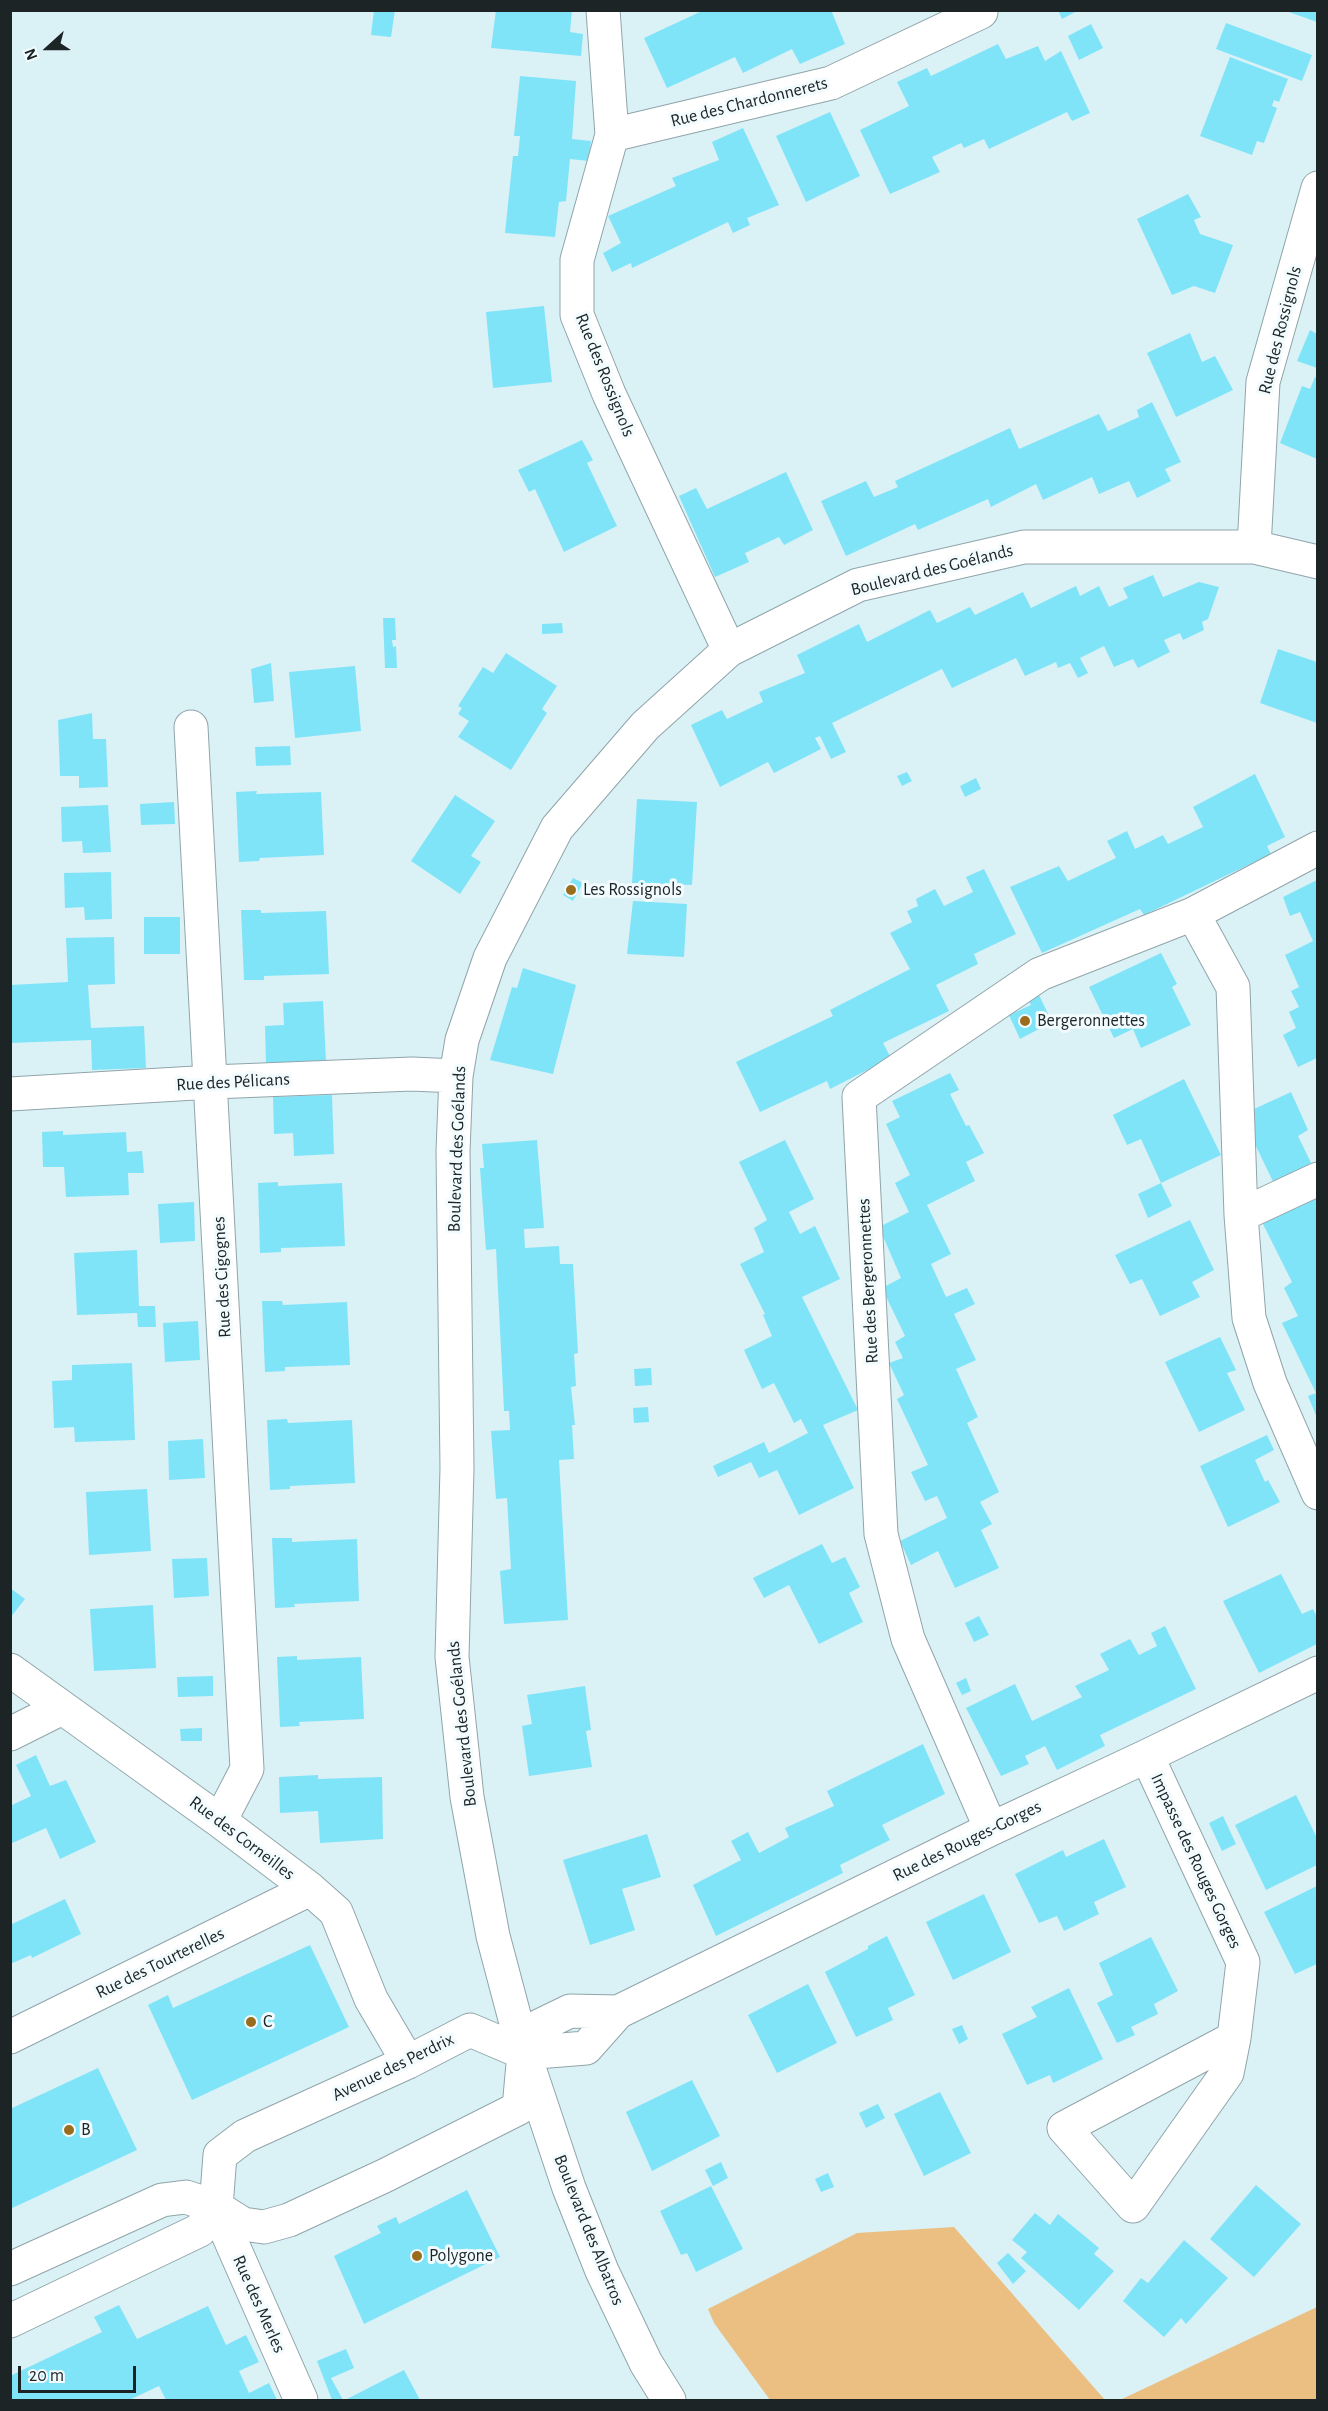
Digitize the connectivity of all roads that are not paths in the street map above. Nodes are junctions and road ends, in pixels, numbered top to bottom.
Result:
1 (603, 10) edge
2 (981, 12) edge
3 (612, 135) junction
4 (1317, 188) edge
5 (1254, 547) junction
6 (1317, 562) edge
7 (729, 650) junction
8 (191, 728) dead end
9 (1317, 848) edge
10 (1193, 914) junction
11 (456, 1077) junction
12 (212, 1082) junction
13 (10, 1094) edge
14 (1317, 1179) edge
15 (1240, 1215) junction
16 (1317, 1493) edge
17 (10, 1670) edge
18 (1317, 1673) edge
19 (62, 1708) junction
20 (10, 1734) edge
21 (1147, 1756) junction
22 (220, 1821) junction
23 (991, 1828) junction
24 (310, 1889) junction
25 (10, 2037) edge
26 (1234, 2038) junction
27 (524, 2053) junction
28 (408, 2062) junction
29 (216, 2207) junction
30 (10, 2270) edge
31 (10, 2321) edge
32 (301, 2400) edge
33 (669, 2400) edge

1 - 3 street, Rue des Rossignols
2 - 3 street, Rue des Chardonnerets
3 - 7 street, Rue des Rossignols
4 - 5 street, Rue des Rossignols
5 - 6 street, Boulevard des Goélands
5 - 7 street, Boulevard des Goélands
7 - 11 street, Boulevard des Goélands
8 - 12 street, Rue des Cigognes
9 - 10 street, Rue des Bergeronnettes
10 - 15 street
10 - 23 street, Rue des Bergeronnettes
11 - 12 street, Rue des Pélicans
11 - 27 street, Boulevard des Goélands
12 - 13 street, Rue des Pélicans
12 - 22 street, Rue des Cigognes
14 - 15 street
15 - 16 street
17 - 19 street, Rue des Corneilles
18 - 21 street, Rue des Rouges-Gorges
19 - 20 street
19 - 22 street, Rue des Corneilles
21 - 23 street, Rue des Rouges-Gorges
21 - 26 street, Impasse des Rouges Gorges
22 - 24 street, Rue des Corneilles
23 - 27 street, Rue des Rouges-Gorges
24 - 25 street, Rue des Tourterelles
24 - 28 street, Rue des Corneilles
26 - 26 street, Impasse des Rouges Gorges
27 - 28 street, Avenue des Perdrix
27 - 29 street
27 - 33 street, Boulevard des Albatros
28 - 29 street, Avenue des Perdrix
29 - 30 street
29 - 31 street
29 - 32 street, Rue des Merles

